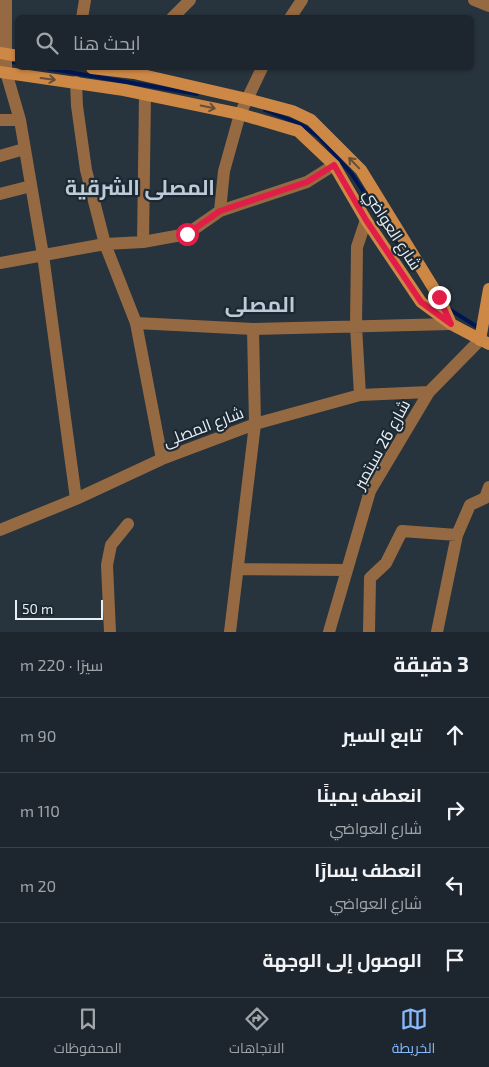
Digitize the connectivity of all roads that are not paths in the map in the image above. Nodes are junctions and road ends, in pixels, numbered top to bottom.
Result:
1 (6, 0) edge
2 (85, 0) edge
3 (190, 0) edge
4 (302, 0) edge
5 (474, 0) edge
6 (489, 6) edge
7 (82, 15) edge
8 (175, 15) edge
9 (292, 15) edge
10 (8, 54) edge
11 (135, 70) edge
12 (261, 70) edge
13 (3, 72) edge
14 (76, 82) junction
15 (145, 95) junction
16 (247, 99) junction
17 (240, 114) junction
18 (0, 120) edge
19 (20, 120) junction
20 (24, 149) junction
21 (0, 156) edge
22 (334, 165) junction
23 (31, 186) junction
24 (0, 194) edge
25 (220, 211) junction
26 (366, 220) junction
27 (144, 242) junction
28 (105, 244) junction
29 (43, 255) junction
30 (0, 263) edge
31 (489, 289) edge
32 (136, 323) junction
33 (451, 324) junction
34 (356, 326) junction
35 (253, 329) junction
36 (484, 342) edge
37 (429, 392) junction
38 (360, 395) junction
39 (255, 424) junction
40 (162, 459) junction
41 (488, 495) edge
42 (76, 499) junction
43 (128, 524) dead end
44 (0, 530) edge
45 (457, 535) junction
46 (238, 569) junction
47 (347, 570) junction
48 (110, 632) edge
49 (230, 632) edge
50 (329, 632) edge
51 (369, 632) edge
52 (438, 632) edge

1 - 10 street
2 - 7 street
3 - 8 street
4 - 9 street
5 - 6 street
10 - 13 street
11 - 16 main road, شارع العواضي
12 - 16 street
13 -> 14 main road, شارع العواضي
13 - 19 street
14 - 15 main road, شارع العواضي
14 - 28 street
15 -> 17 main road, شارع العواضي
15 - 27 street
16 - 17 street
33 -> 16 main road, شارع العواضي
17 - 22 main road, شارع العواضي
17 - 25 street
18 - 19 street
19 - 20 street
20 - 21 street
20 - 23 street
22 - 25 street
22 - 26 main road, شارع العواضي
23 - 24 street
23 - 29 street
25 - 27 street
26 - 33 main road, شارع العواضي
26 - 34 street
27 - 28 street
28 - 29 street
28 - 32 street
29 - 30 street
29 - 42 street
31 - 36 main road
32 - 35 street
32 - 40 street
33 - 34 street
33 - 36 main road
34 - 35 street
34 - 38 street
35 - 39 street
36 - 37 street, شارع 26 سبتمبر
37 - 38 street, شارع المصلى
37 - 47 street, شارع 26 سبتمبر
38 - 39 street, شارع المصلى
39 - 40 street, شارع المصلى
39 - 46 street
40 - 42 street, شارع المصلى
41 - 45 street
42 - 44 street, شارع المصلى
43 - 48 street
45 - 51 street
45 - 52 street
46 - 47 street
46 - 49 street
47 - 50 street, شارع 26 سبتمبر

